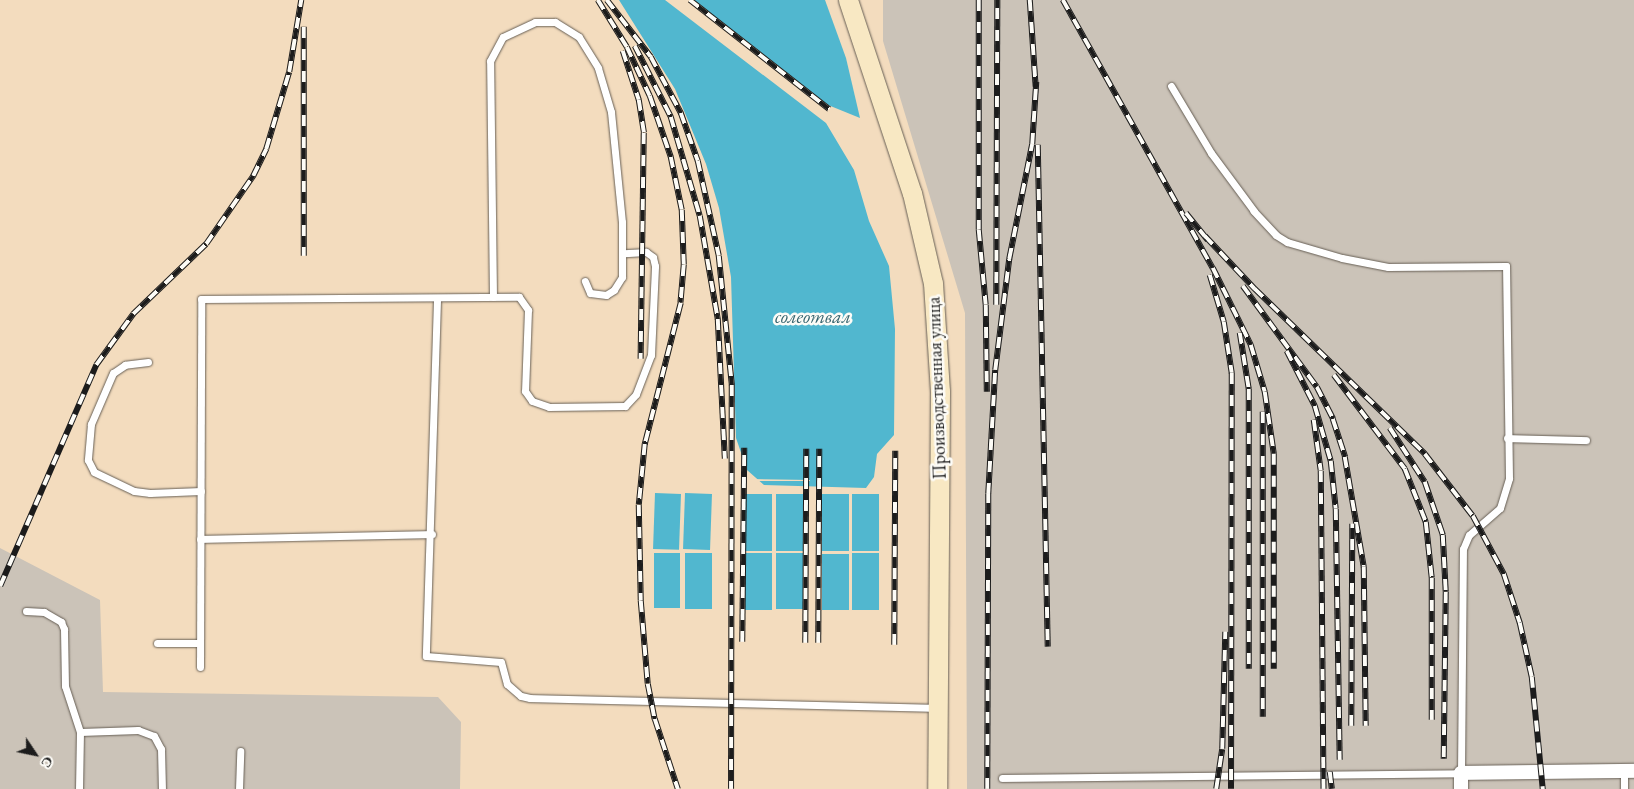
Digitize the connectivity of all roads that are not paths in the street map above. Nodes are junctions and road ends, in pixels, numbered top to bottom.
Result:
1 (848, 0) edge
2 (1171, 86) dead end
3 (624, 253) junction
4 (585, 281) dead end
5 (493, 297) junction
6 (437, 300) junction
7 (148, 362) dead end
8 (1507, 438) junction
9 (1586, 440) dead end
10 (200, 491) junction
11 (432, 534) junction
12 (200, 539) junction
13 (26, 611) dead end
14 (157, 643) dead end
15 (200, 643) junction
16 (200, 667) dead end
17 (938, 708) junction
18 (80, 732) junction
19 (240, 751) dead end
20 (1629, 771) edge
21 (1461, 774) junction
22 (1002, 778) dead end
23 (78, 789) edge
24 (162, 789) edge
25 (239, 789) edge
26 (937, 789) edge
27 (1461, 789) edge
28 (1624, 789) edge

1 - 17 main road, Производственная улица
2 - 8 lane
3 - 4 lane
3 - 5 lane
3 - 5 lane
5 - 6 lane
6 - 10 lane
6 - 11 lane
7 - 10 lane
8 - 9 lane
8 - 21 lane
10 - 12 lane
11 - 12 lane
11 - 17 lane
12 - 15 lane
13 - 18 lane
14 - 15 lane
15 - 16 lane
17 - 26 main road, Производственная улица
18 - 23 lane
18 - 24 lane
19 - 25 lane
20 - 21 street
20 - 28 lane
21 - 22 lane
21 - 27 street

